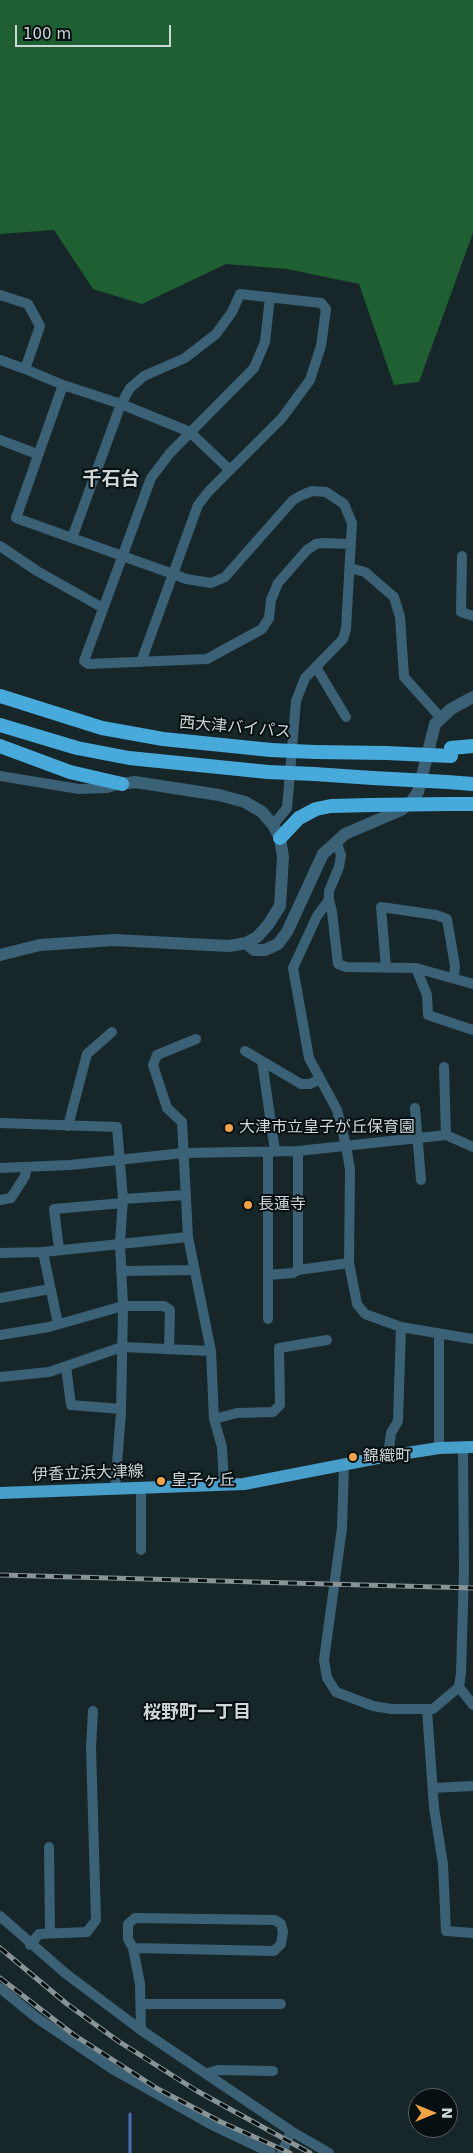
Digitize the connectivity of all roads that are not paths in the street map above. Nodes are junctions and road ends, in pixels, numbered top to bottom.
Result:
1 (0, 295) edge
2 (270, 298) junction
3 (0, 360) edge
4 (25, 369) junction
5 (63, 385) junction
6 (121, 404) junction
7 (190, 432) junction
8 (0, 440) edge
9 (37, 454) junction
10 (230, 470) junction
11 (72, 538) junction
12 (351, 544) junction
13 (0, 546) edge
14 (462, 556) dead end
15 (123, 557) junction
16 (350, 568) junction
17 (173, 574) junction
18 (103, 608) junction
19 (473, 616) edge
20 (141, 662) junction
21 (316, 667) junction
22 (0, 696) edge
23 (473, 697) edge
24 (346, 717) dead end
25 (441, 718) junction
26 (0, 725) edge
27 (0, 746) edge
28 (473, 746) edge
29 (451, 752) junction
30 (473, 756) edge
31 (0, 776) edge
32 (122, 784) junction
33 (473, 784) edge
34 (473, 804) edge
35 (277, 832) junction
36 (336, 841) junction
37 (329, 900) junction
38 (246, 943) junction
39 (0, 955) edge
40 (386, 968) junction
41 (416, 968) junction
42 (454, 977) junction
43 (473, 984) edge
44 (473, 1030) edge
45 (112, 1032) dead end
46 (196, 1039) dead end
47 (245, 1051) dead end
48 (262, 1061) junction
49 (444, 1067) dead end
50 (320, 1079) junction
51 (415, 1108) dead end
52 (0, 1123) edge
53 (68, 1126) junction
54 (446, 1135) junction
55 (417, 1137) junction
56 (346, 1145) junction
57 (473, 1147) edge
58 (272, 1151) junction
59 (298, 1152) junction
60 (184, 1154) junction
61 (119, 1160) junction
62 (27, 1167) junction
63 (0, 1168) edge
64 (421, 1180) dead end
65 (186, 1194) junction
66 (0, 1200) edge
67 (123, 1201) junction
68 (188, 1237) junction
69 (120, 1243) junction
70 (60, 1249) junction
71 (43, 1252) junction
72 (0, 1253) edge
73 (349, 1263) junction
74 (195, 1270) junction
75 (298, 1270) junction
76 (121, 1271) junction
77 (268, 1274) junction
78 (50, 1289) junction
79 (0, 1298) edge
80 (123, 1306) junction
81 (268, 1319) dead end
82 (58, 1324) junction
83 (400, 1327) junction
84 (0, 1334) edge
85 (439, 1334) junction
86 (327, 1340) dead end
87 (473, 1340) edge
88 (122, 1347) junction
89 (169, 1349) junction
90 (211, 1351) junction
91 (66, 1367) junction
92 (0, 1377) edge
93 (121, 1408) junction
94 (214, 1419) junction
95 (468, 1447) edge
96 (439, 1448) junction
97 (388, 1456) junction
98 (344, 1464) junction
99 (224, 1485) junction
100 (142, 1488) junction
101 (115, 1489) junction
102 (0, 1493) edge
103 (142, 1550) dead end
104 (469, 1571) edge
105 (459, 1688) junction
106 (473, 1705) edge
107 (426, 1709) junction
108 (93, 1711) dead end
109 (473, 1786) edge
110 (433, 1788) junction
111 (48, 1847) dead end
112 (0, 1916) edge
113 (50, 1932) junction
114 (473, 1933) edge
115 (30, 1944) junction
116 (133, 1948) junction
117 (0, 1988) edge
118 (142, 2004) junction
119 (281, 2004) dead end
120 (141, 2030) junction
121 (273, 2071) dead end
122 (208, 2073) junction
123 (291, 2130) junction
124 (271, 2153) edge
125 (282, 2153) edge
126 (329, 2153) edge

1 - 4 street
2 - 6 street
2 - 7 street
2 - 10 street
3 - 4 street
4 - 5 street
5 - 6 street
5 - 9 street
6 - 7 street
6 - 11 street
7 - 10 street
7 - 15 street
8 - 9 street
9 - 11 street
10 - 17 street
11 - 15 street
12 - 16 street
12 - 17 street
12 - 20 street
13 - 18 street
14 - 19 street
15 - 17 street
15 - 18 street
16 - 21 street
16 - 25 street
17 - 20 street
18 - 20 street
21 - 24 street
21 - 35 street
22 - 29 highway, 西大津バイパス, bridge
23 - 25 street
25 - 36 street
26 - 33 highway, bridge
27 - 32 highway
28 - 29 highway
29 - 30 highway, 西大津バイパス
31 - 32 street
32 - 35 street
34 - 35 highway, bridge
35 - 38 street
36 - 37 street
36 - 38 street
37 - 40 street
37 - 50 street
38 - 39 street
40 - 41 street
40 - 42 street
41 - 42 street
41 - 44 street
42 - 43 street
45 - 53 street
46 - 60 street
47 - 48 street
48 - 50 street
48 - 58 street
49 - 54 street
50 - 56 street
51 - 55 street
52 - 53 street
53 - 61 street
54 - 55 street
54 - 57 street
55 - 56 street
55 - 64 street
56 - 59 street
56 - 73 street
58 - 59 street
58 - 60 street
58 - 77 street
59 - 75 street
60 - 61 street
60 - 65 street
61 - 62 street
61 - 67 street
62 - 63 street
62 - 66 street
65 - 67 street
65 - 68 street
67 - 69 street
67 - 70 street
68 - 69 street
68 - 74 street
69 - 70 street
69 - 76 street
70 - 71 street
71 - 72 street
71 - 78 street
73 - 75 street
73 - 83 street
74 - 76 street
74 - 90 street
75 - 77 street
76 - 80 street
77 - 81 street
78 - 79 street
78 - 82 street
80 - 82 street
80 - 88 street
80 - 89 street
82 - 84 street
83 - 85 street
83 - 97 street
85 - 87 street
85 - 96 street
86 - 94 street
88 - 89 street
88 - 91 street
88 - 93 street
89 - 90 street
90 - 94 street
91 - 92 street
91 - 93 street
93 - 101 street
94 - 99 street
95 - 96 main road, 伊香立浜大津線
95 - 104 street
96 - 97 main road, 伊香立浜大津線
97 - 98 main road, 伊香立浜大津線
98 - 99 main road, 伊香立浜大津線
98 - 107 street
99 - 100 main road, 伊香立浜大津線
100 - 101 main road, 伊香立浜大津線
100 - 103 street
101 - 102 main road, 伊香立浜大津線
104 - 105 street
105 - 106 street
105 - 107 street
107 - 110 street
108 - 113 street
109 - 110 street
110 - 114 street
111 - 113 street
112 - 115 street
113 - 115 street
115 - 120 street
116 - 116 street
116 - 118 street
117 - 124 street
118 - 119 street
118 - 120 street
120 - 122 street
121 - 122 street
122 - 123 street
123 - 125 street
123 - 126 street

